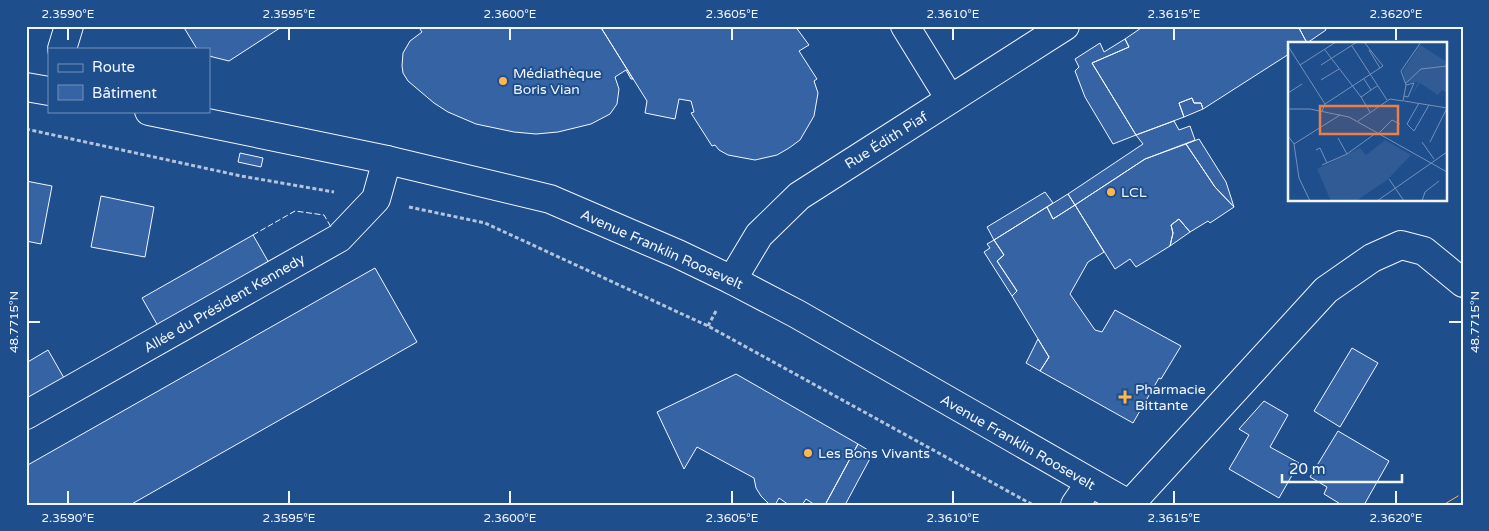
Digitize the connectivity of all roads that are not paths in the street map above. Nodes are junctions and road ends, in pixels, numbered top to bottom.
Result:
1 (69, 26) edge
2 (906, 26) edge
3 (1065, 26) edge
4 (62, 48) edge
5 (26, 87) edge
6 (48, 91) edge
7 (950, 99) junction
8 (154, 112) edge
9 (387, 160) junction
10 (732, 280) junction
11 (1463, 283) edge
12 (26, 415) edge
13 (1082, 494) edge
14 (1130, 505) edge

1 - 4 main road
2 - 7 main road
3 - 7 main road, Rue Édith Piaf
5 - 6 main road
7 - 10 main road, Rue Édith Piaf
8 - 9 main road, Avenue Franklin Roosevelt
9 - 10 main road, Avenue Franklin Roosevelt
9 - 12 main road, Allée du Président Kennedy
10 - 13 main road, Avenue Franklin Roosevelt
11 - 14 main road
13 - 14 main road, Avenue Franklin Roosevelt

